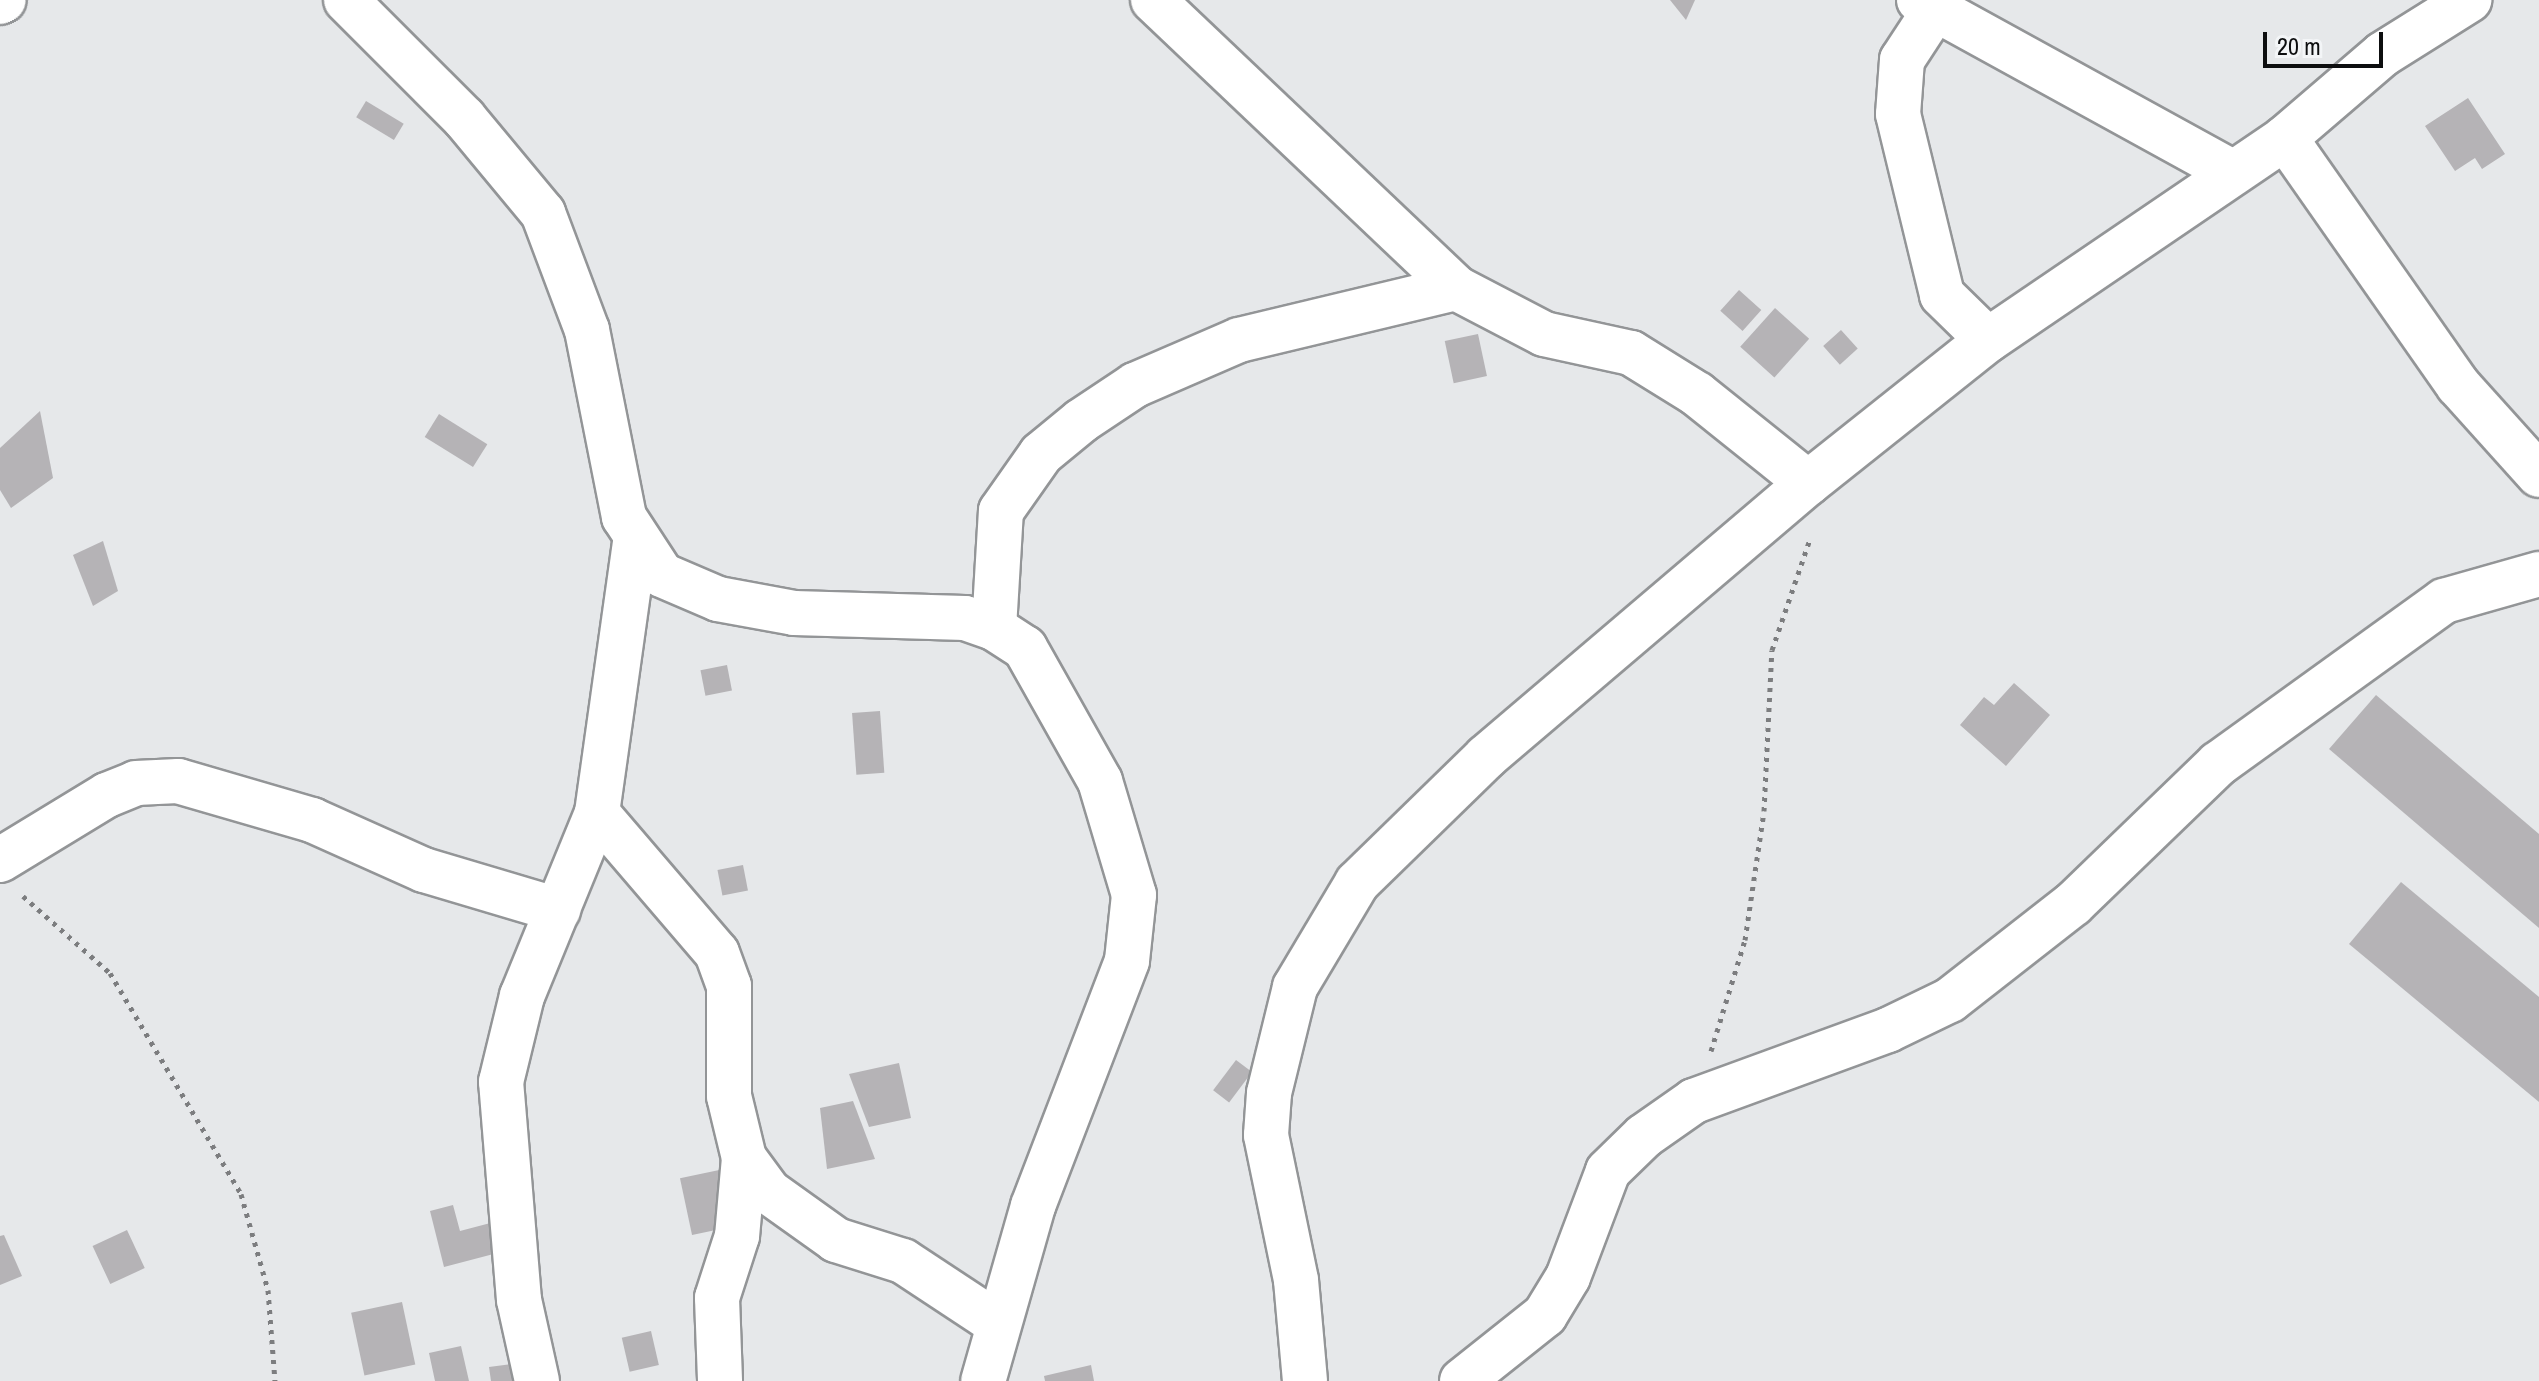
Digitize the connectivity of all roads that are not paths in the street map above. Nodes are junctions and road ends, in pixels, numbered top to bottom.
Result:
1 (346, 0) edge
2 (1153, 0) edge
3 (2469, 0) edge
4 (1928, 4) edge
5 (1188, 15) edge
6 (2285, 138) junction
7 (2230, 171) junction
8 (1456, 288) junction
9 (1988, 340) junction
10 (2539, 475) edge
11 (1808, 483) junction
12 (635, 542) junction
13 (2539, 574) edge
14 (994, 628) junction
15 (597, 813) junction
16 (9, 876) edge
17 (558, 910) junction
18 (744, 1158) junction
19 (994, 1321) junction
20 (537, 1381) edge
21 (720, 1381) edge
22 (983, 1381) edge
23 (1305, 1381) edge
24 (1462, 1381) edge

1 - 12 street
2 - 5 street
3 - 6 street
4 - 7 street
4 - 9 street
5 - 8 street
6 - 7 street
6 - 10 street
7 - 9 street
8 - 11 street
8 - 14 street
9 - 11 street
11 - 23 street
12 - 14 street
12 - 15 street
13 - 24 street
14 - 19 street
15 - 17 street
15 - 18 street
16 - 17 street
17 - 20 street
18 - 19 street
18 - 21 street
19 - 22 street

